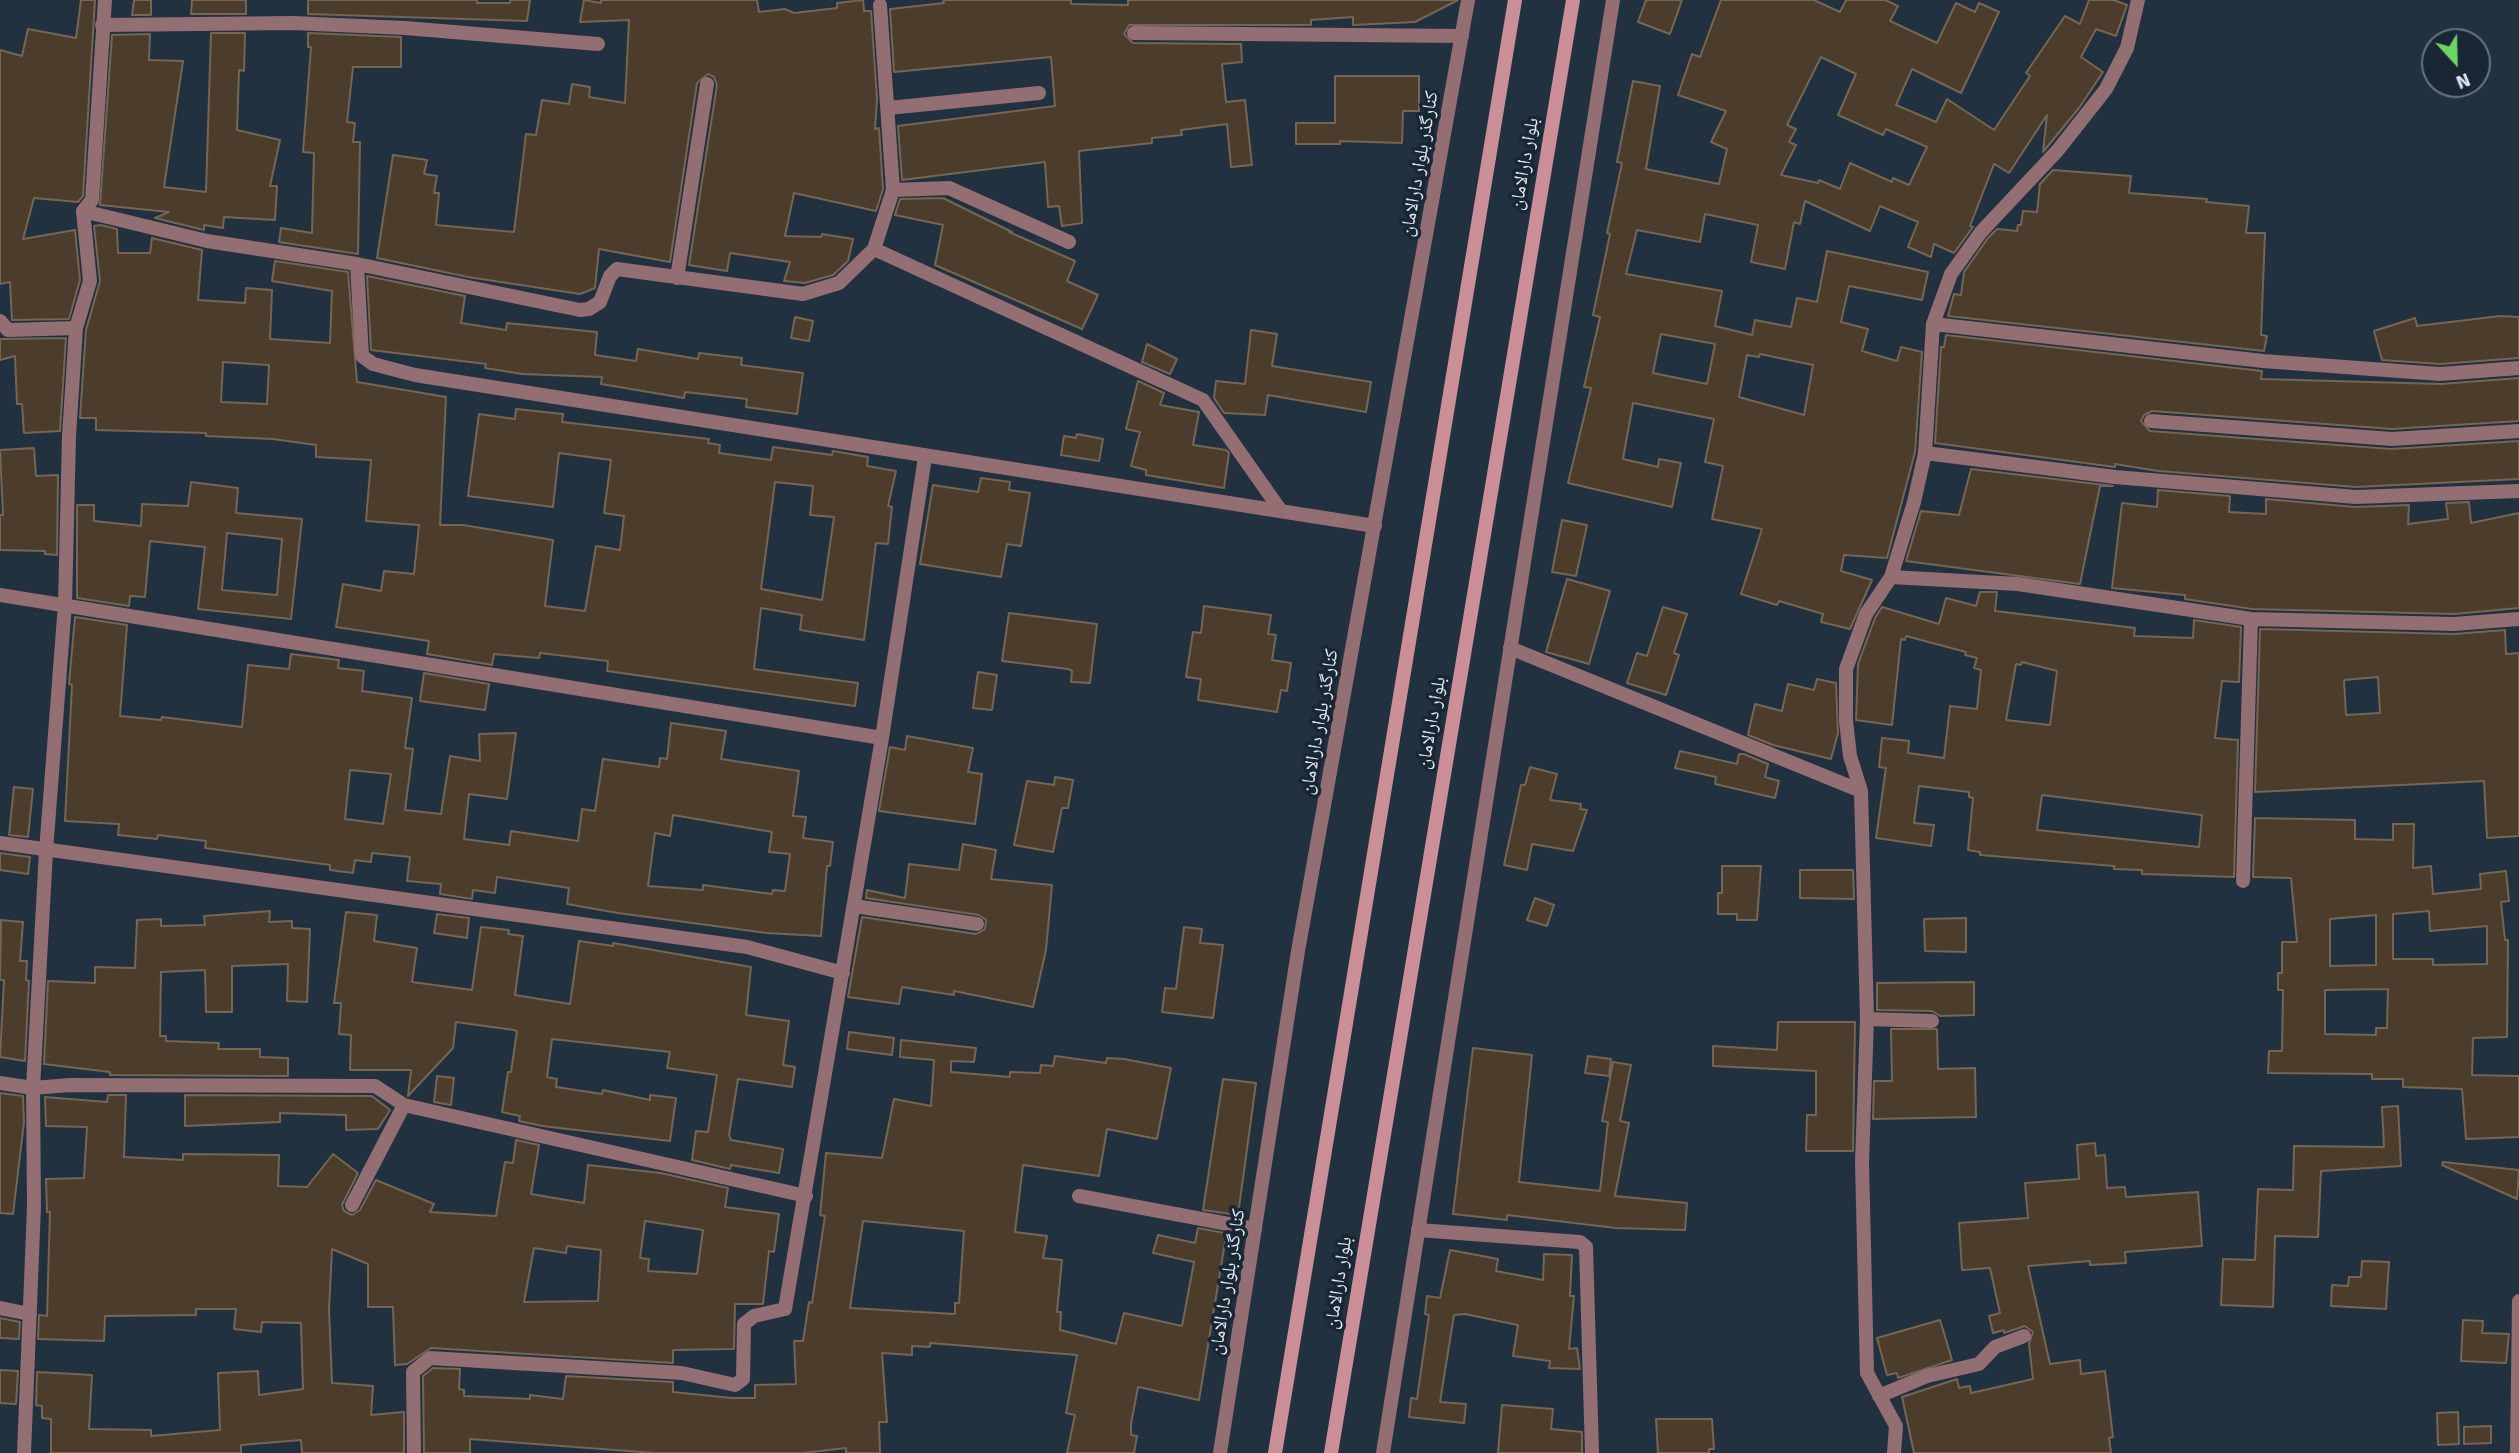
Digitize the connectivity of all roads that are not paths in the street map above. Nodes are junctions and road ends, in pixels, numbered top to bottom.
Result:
1 (105, 0) edge
2 (1468, 0) edge
3 (1515, 0) edge
4 (1573, 0) edge
5 (1613, 0) edge
6 (2138, 0) edge
7 (880, 5) dead end
8 (102, 25) junction
9 (1134, 33) dead end
10 (1462, 36) junction
11 (598, 44) dead end
12 (707, 84) dead end
13 (1040, 93) dead end
14 (888, 108) junction
15 (893, 190) junction
16 (83, 211) junction
17 (1069, 242) dead end
18 (874, 249) junction
19 (357, 264) junction
20 (677, 278) junction
21 (0, 321) edge
22 (1933, 324) junction
23 (76, 328) junction
24 (2519, 368) edge
25 (2151, 421) dead end
26 (2519, 431) edge
27 (1925, 453) junction
28 (925, 457) junction
29 (2519, 491) edge
30 (1281, 511) junction
31 (1375, 526) junction
32 (1891, 577) junction
33 (0, 595) edge
34 (65, 604) junction
35 (2251, 619) junction
36 (2519, 619) edge
37 (1510, 648) junction
38 (882, 737) junction
39 (1861, 791) junction
40 (0, 843) edge
41 (46, 851) junction
42 (2243, 881) dead end
43 (854, 906) junction
44 (977, 924) dead end
45 (843, 973) junction
46 (1867, 1019) junction
47 (1932, 1021) dead end
48 (0, 1083) edge
49 (33, 1088) junction
50 (404, 1105) junction
51 (806, 1196) junction
52 (1079, 1196) dead end
53 (352, 1205) dead end
54 (1255, 1229) junction
55 (1418, 1230) junction
56 (2519, 1301) edge
57 (0, 1308) edge
58 (30, 1314) junction
59 (2024, 1336) dead end
60 (1879, 1396) junction
61 (24, 1453) edge
62 (414, 1453) edge
63 (1220, 1453) edge
64 (1275, 1453) edge
65 (1331, 1453) edge
66 (1383, 1453) edge
67 (1592, 1453) edge
68 (1894, 1453) edge
69 (2517, 1453) edge

1 - 8 street
2 - 10 street, کنارگذر بلوار دارالامان
3 - 64 main road, بلوار دارالامان
4 - 65 main road, بلوار دارالامان
5 - 37 street
6 - 22 street
7 - 14 street
8 - 11 street
8 - 16 street
9 - 10 street
10 - 31 street, کنارگذر بلوار دارالامان
12 - 20 street
13 - 14 street
14 - 15 street
15 - 17 street
15 - 18 street
16 - 19 street
16 - 23 street
18 - 20 street
18 - 30 street
19 - 20 street
19 - 28 street
21 - 23 street
22 - 24 street
22 - 27 street
23 - 34 street
25 - 26 street
27 - 29 street
27 - 32 street
28 - 30 street
28 - 38 street
30 - 31 street
31 - 54 street, کنارگذر بلوار دارالامان
32 - 35 street
32 - 39 street
33 - 34 street
34 - 38 street
34 - 41 street
35 - 36 street
35 - 42 street
37 - 39 street
37 - 55 street
38 - 43 street
39 - 46 street
40 - 41 street
41 - 45 street
41 - 49 street
43 - 44 street
43 - 45 street
45 - 51 street
46 - 47 street
46 - 60 street
48 - 49 street
49 - 50 street
49 - 58 street
50 - 51 street
50 - 53 street
51 - 62 street
52 - 54 street
54 - 63 street, کنارگذر بلوار دارالامان
55 - 66 street
55 - 67 street
56 - 69 street
57 - 58 street
58 - 61 street
59 - 60 street
60 - 68 street

